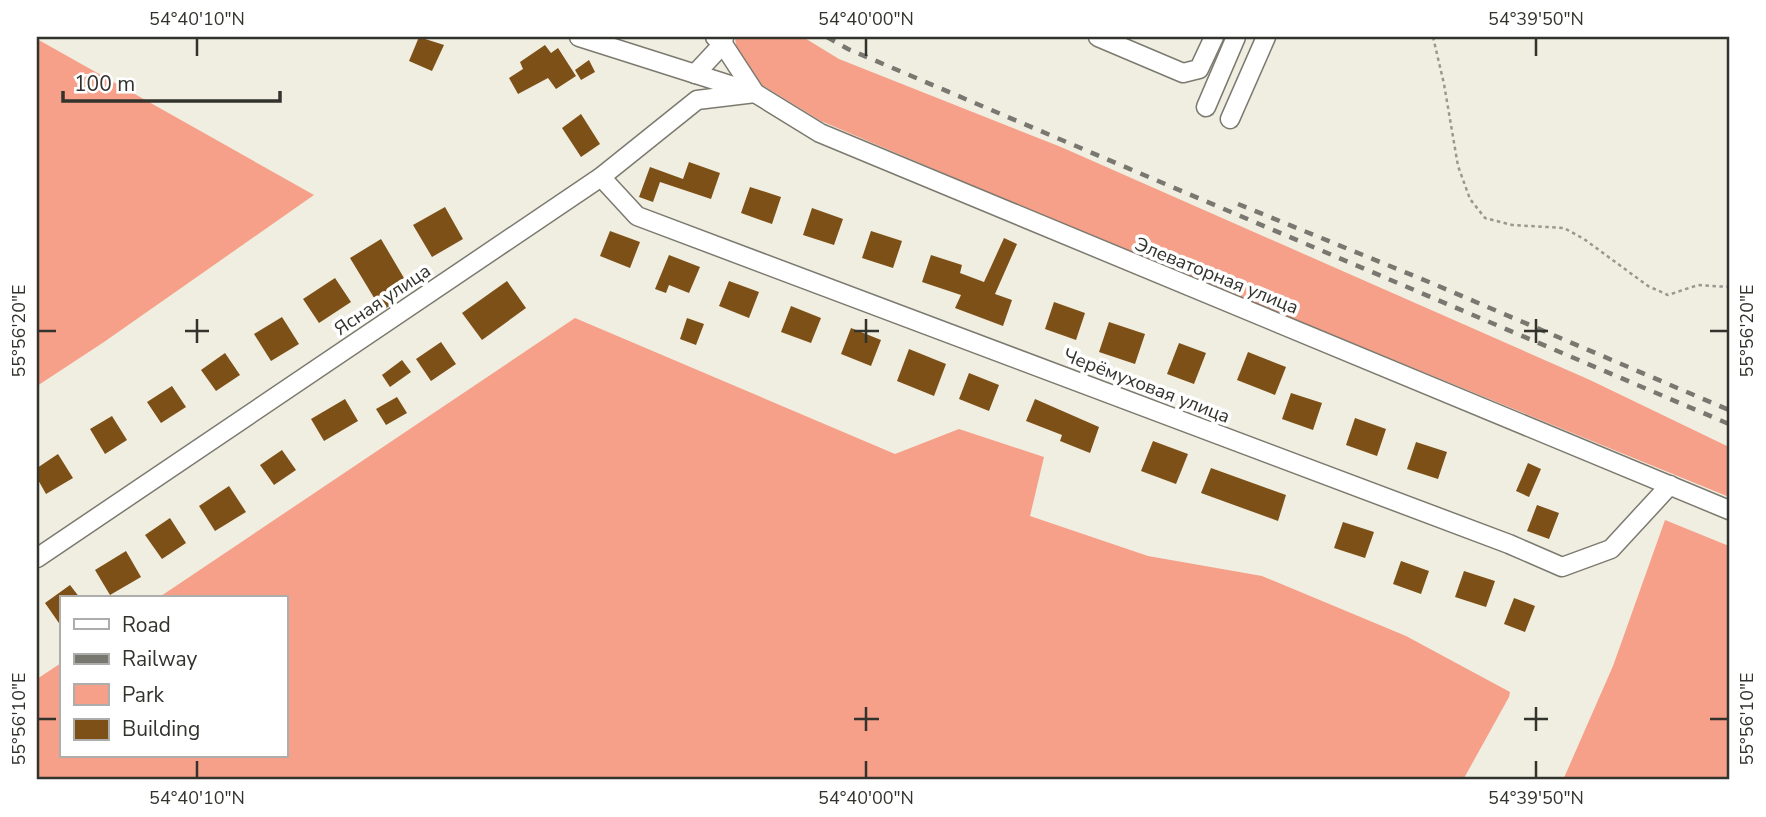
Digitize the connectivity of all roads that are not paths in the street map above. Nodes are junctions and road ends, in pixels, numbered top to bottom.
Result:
1 (579, 37) edge
2 (1098, 37) edge
3 (1214, 37) edge
4 (1236, 37) edge
5 (1266, 37) edge
6 (721, 39) edge
7 (695, 74) junction
8 (755, 93) junction
9 (1206, 107) dead end
10 (1230, 119) dead end
11 (601, 177) junction
12 (1670, 485) junction
13 (1729, 510) edge
14 (37, 558) edge

1 - 7 street
2 - 3 street
4 - 9 street
5 - 10 street
6 - 7 street
6 - 8 street, Элеваторная улица
7 - 8 street
8 - 11 street, Ясная улица
8 - 12 street, Элеваторная улица
11 - 12 street, Черёмуховая улица
11 - 14 street, Ясная улица
12 - 13 street, Элеваторная улица

